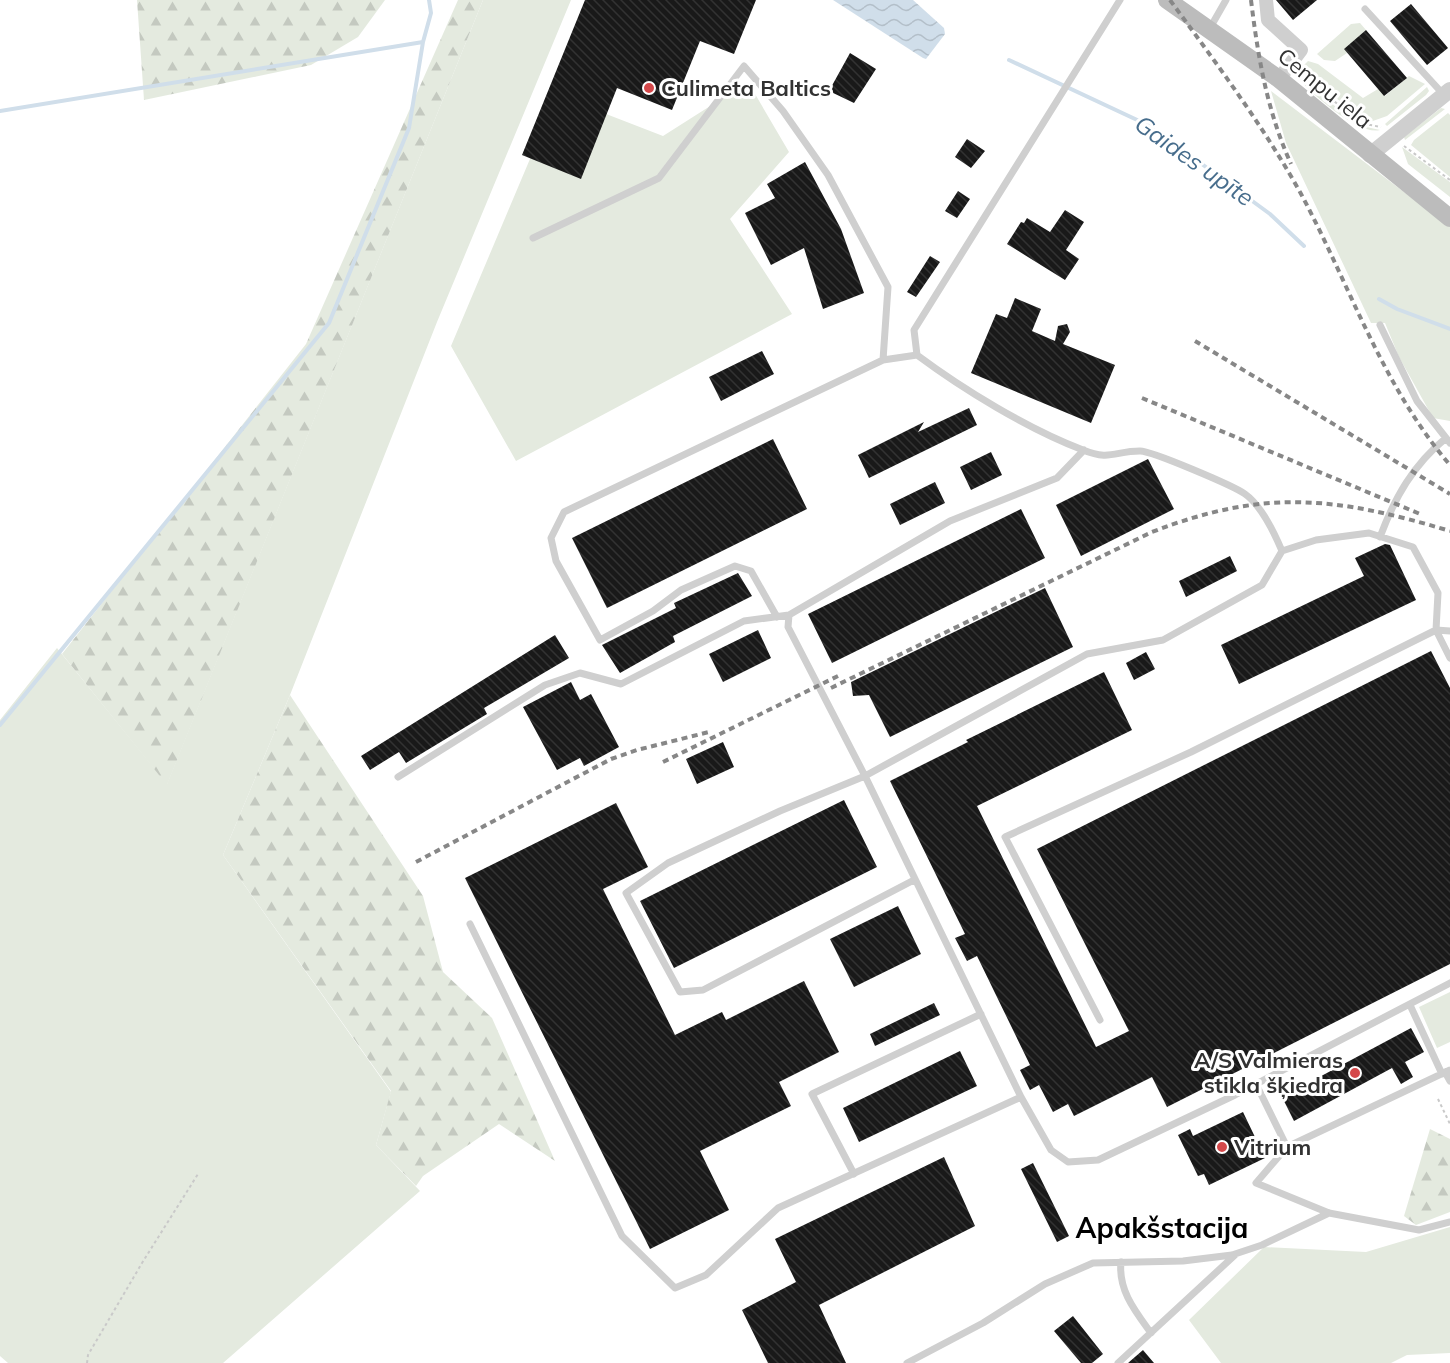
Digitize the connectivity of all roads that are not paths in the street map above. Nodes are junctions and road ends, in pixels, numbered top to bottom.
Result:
1 (1120, 0) edge
2 (1167, 0) edge
3 (1226, 0) edge
4 (1266, 0) edge
5 (1365, 9) dead end
6 (1209, 30) junction
7 (1279, 79) junction
8 (1447, 93) edge
9 (1370, 155) junction
10 (1450, 218) edge
11 (533, 238) dead end
12 (1380, 325) dead end
13 (917, 355) junction
14 (883, 360) junction
15 (1448, 440) edge
16 (1084, 450) junction
17 (1380, 537) junction
18 (1282, 551) junction
19 (789, 615) junction
20 (777, 617) junction
21 (1436, 630) junction
22 (1450, 631) edge
23 (1450, 658) edge
24 (866, 776) junction
25 (398, 777) dead end
26 (914, 880) junction
27 (470, 924) dead end
28 (1450, 983) edge
29 (1410, 1005) junction
30 (981, 1014) junction
31 (1100, 1020) dead end
32 (1446, 1072) edge
33 (1450, 1081) edge
34 (1256, 1084) junction
35 (1021, 1097) junction
36 (1287, 1147) junction
37 (854, 1174) junction
38 (1329, 1213) junction
39 (1450, 1222) edge
40 (1237, 1253) junction
41 (1121, 1262) junction
42 (1151, 1333) junction
43 (907, 1363) edge
44 (1118, 1363) edge

1 - 13 lane
2 - 6 main road, Cempu iela
3 - 6 lane
4 - 7 street
5 - 8 lane
6 - 7 main road, Cempu iela
7 - 9 main road, Cempu iela
8 - 9 street
9 - 10 main road, Cempu iela
11 - 14 lane
12 - 15 lane
13 - 14 lane
13 - 16 lane
14 - 20 lane
15 - 17 lane
16 - 18 lane
16 - 19 lane
17 - 18 lane
17 - 21 lane
18 - 24 lane
19 - 20 lane
19 - 24 lane
20 - 25 lane
21 - 22 lane
21 - 23 lane
21 - 31 lane
24 - 26 lane
24 - 26 lane
26 - 30 lane
27 - 37 lane
28 - 29 lane
29 - 32 lane
29 - 34 lane
30 - 35 lane
30 - 37 lane
32 - 33 lane
32 - 36 lane
34 - 35 lane
34 - 36 lane
35 - 37 lane
36 - 38 lane
38 - 39 lane
38 - 40 lane
40 - 41 lane
40 - 42 lane
41 - 42 lane
41 - 43 lane
42 - 44 lane

